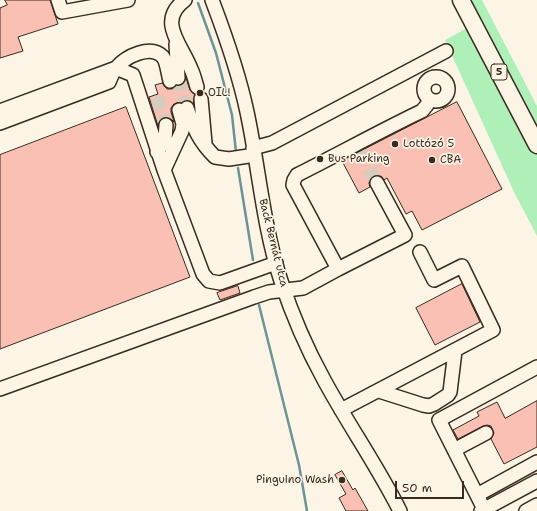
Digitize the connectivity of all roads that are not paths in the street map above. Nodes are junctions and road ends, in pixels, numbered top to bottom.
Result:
1 (58, 0) edge
2 (128, 0) edge
3 (185, 0) edge
4 (212, 0) edge
5 (462, 0) edge
6 (176, 39) junction
7 (446, 51) dead end
8 (116, 68) junction
9 (429, 99) dead end
10 (0, 111) edge
11 (0, 123) edge
12 (166, 125) tunnel mouth
13 (537, 145) edge
14 (205, 147) junction
15 (254, 151) junction
16 (157, 152) junction
17 (164, 170) junction
18 (377, 183) tunnel mouth
19 (420, 252) dead end
20 (276, 263) junction
21 (338, 269) junction
22 (284, 290) junction
23 (455, 351) junction
24 (537, 367) edge
25 (0, 389) edge
26 (379, 390) junction
27 (341, 410) junction
28 (486, 433) dead end
29 (454, 450) junction
30 (537, 462) edge
31 (537, 482) edge
32 (477, 495) junction
33 (537, 505) edge
34 (482, 510) edge
35 (400, 511) edge
36 (526, 511) edge

1 - 2 street
3 - 6 street
4 - 15 street, Back Bernát utca
5 - 13 main road, 5
6 - 8 street
6 - 14 street
7 - 15 street
8 - 10 street
8 - 11 street
8 - 16 street
9 - 21 street
12 - 16 street
14 - 15 street
14 - 17 street
15 - 20 street, Back Bernát utca
16 - 17 street
17 - 20 street
18 - 21 street
19 - 23 street
20 - 22 street, Back Bernát utca
21 - 22 street
22 - 25 street
22 - 27 street, Back Bernát utca
23 - 26 street
23 - 26 street
24 - 29 street
26 - 27 street
27 - 35 street, Back Bernát utca
28 - 29 street
29 - 32 street
30 - 32 street
31 - 34 street
32 - 34 street
33 - 36 street

